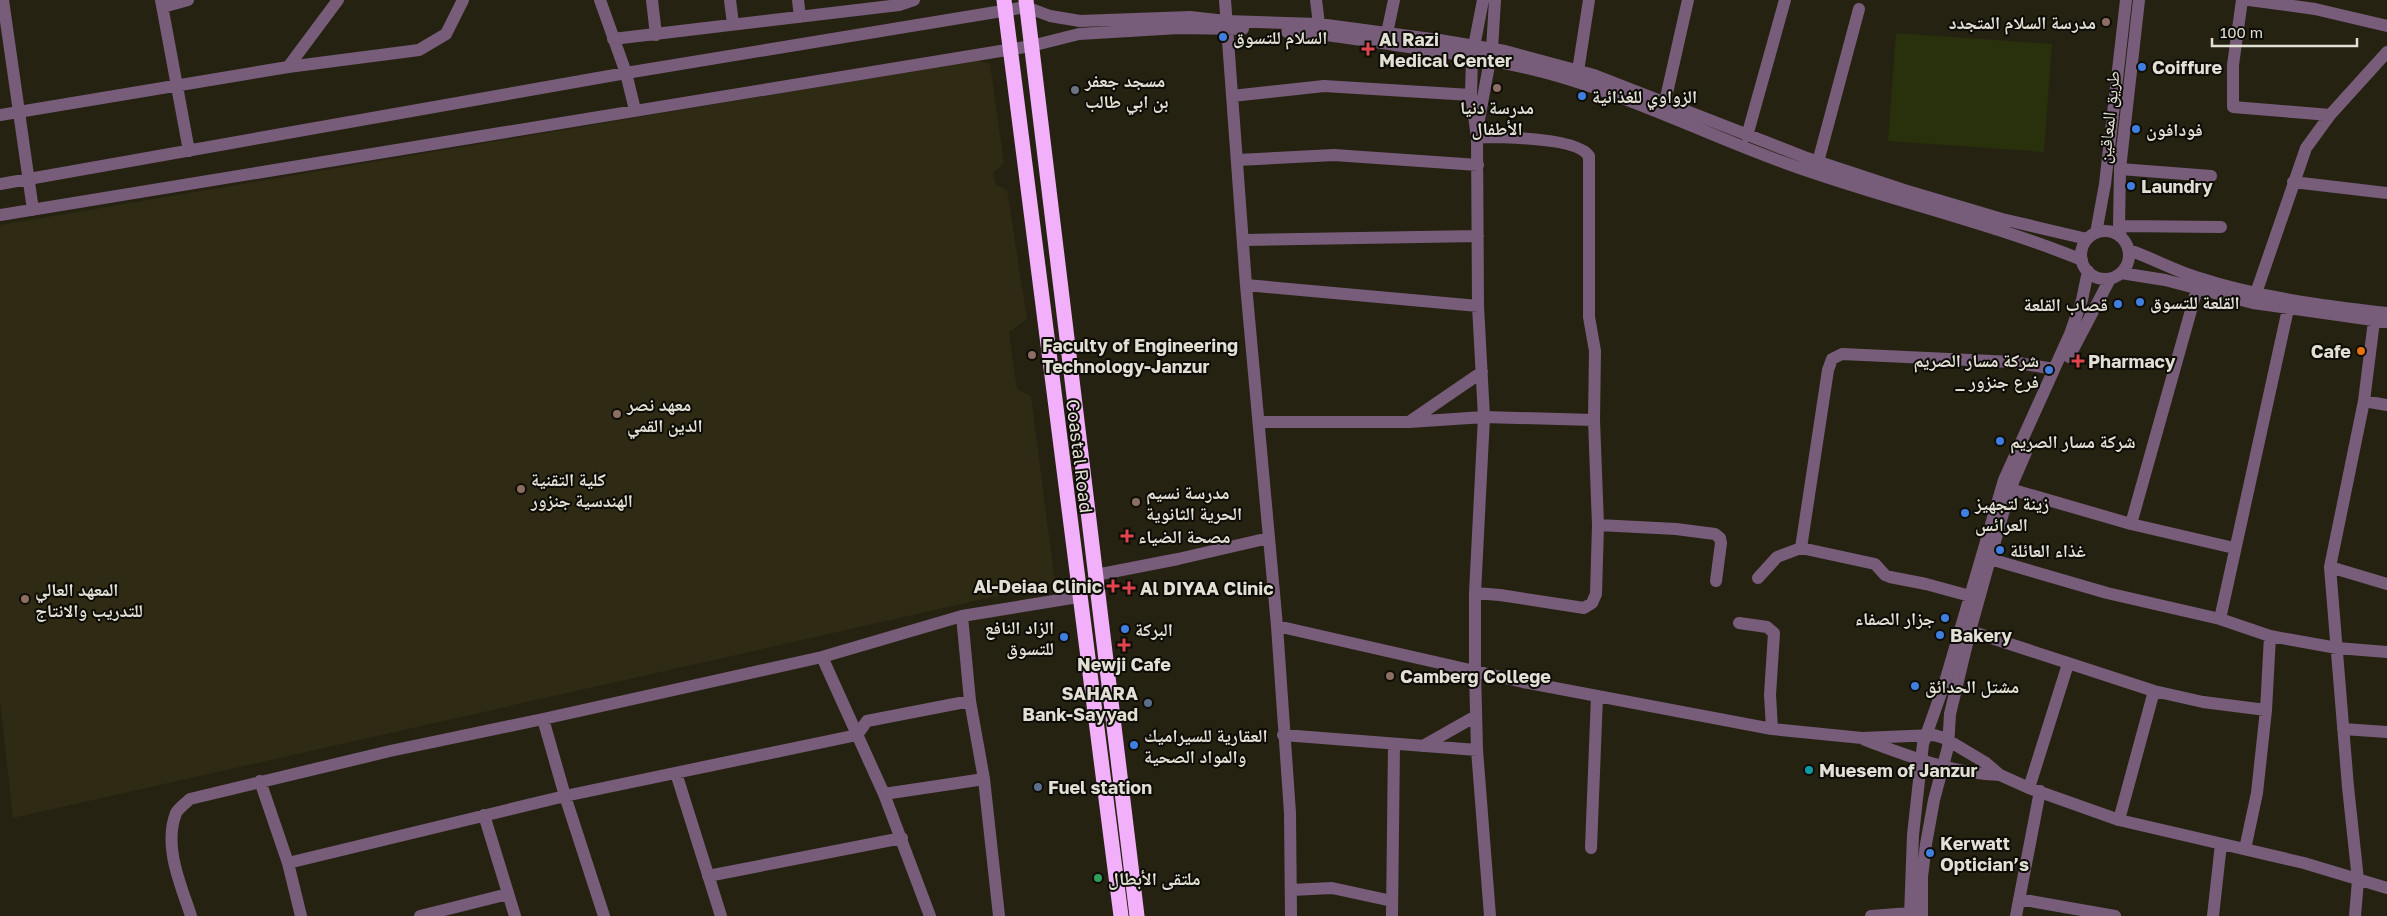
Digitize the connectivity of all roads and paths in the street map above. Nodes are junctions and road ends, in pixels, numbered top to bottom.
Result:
1 (3, 0) edge
2 (188, 0) edge
3 (338, 0) edge
4 (463, 0) edge
5 (600, 0) edge
6 (652, 0) edge
7 (730, 0) edge
8 (798, 0) edge
9 (914, 0) edge
10 (1225, 0) edge
11 (1316, 0) edge
12 (1394, 0) edge
13 (1483, 0) edge
14 (1495, 0) edge
15 (1589, 0) edge
16 (1688, 0) edge
17 (1785, 0) edge
18 (2126, 0) edge
19 (2139, 0) edge
20 (2242, 0) edge
21 (2250, 0) edge
22 (1026, 3) edge
23 (162, 4) edge
24 (871, 4) edge
25 (1004, 4) edge
26 (1859, 9) dead end
27 (800, 17) junction
28 (733, 24) junction
29 (1319, 24) junction
30 (1226, 25) junction
31 (2387, 26) edge
32 (1387, 33) junction
33 (656, 35) junction
34 (613, 39) junction
35 (1031, 46) junction
36 (1010, 49) junction
37 (1474, 51) junction
38 (2387, 52) edge
39 (1491, 55) junction
40 (288, 67) junction
41 (1578, 71) junction
42 (626, 73) junction
43 (176, 86) junction
44 (1471, 95) junction
45 (1232, 96) junction
46 (1665, 102) junction
47 (634, 110) junction
48 (17, 112) junction
49 (0, 115) edge
50 (2330, 115) junction
51 (1476, 135) junction
52 (1747, 136) junction
53 (189, 150) junction
54 (1237, 160) junction
55 (1818, 162) junction
56 (1478, 165) junction
57 (2120, 169) junction
58 (2211, 176) dead end
59 (29, 179) junction
60 (2293, 182) junction
61 (0, 184) edge
62 (2387, 193) edge
63 (33, 210) junction
64 (0, 215) edge
65 (2220, 227) dead end
66 (2120, 232) junction
67 (1478, 236) junction
68 (2092, 236) junction
69 (1243, 240) junction
70 (2129, 250) junction
71 (2084, 266) junction
72 (2116, 276) junction
73 (1246, 285) junction
74 (2197, 289) junction
75 (2256, 293) junction
76 (1478, 306) junction
77 (2288, 309) junction
78 (2387, 313) edge
79 (2374, 321) junction
80 (2387, 322) edge
81 (2054, 369) junction
82 (1482, 372) junction
83 (2364, 401) junction
84 (2387, 405) edge
85 (1484, 417) junction
86 (1594, 420) junction
87 (1259, 422) junction
88 (1409, 422) junction
89 (2010, 489) junction
90 (2131, 524) junction
91 (1598, 525) junction
92 (1269, 538) junction
93 (1801, 548) junction
94 (2234, 548) junction
95 (1990, 559) junction
96 (2330, 567) junction
97 (1096, 575) junction
98 (1758, 578) dead end
99 (1716, 581) dead end
100 (2387, 584) edge
101 (1475, 593) junction
102 (1970, 596) junction
103 (1078, 597) junction
104 (962, 616) junction
105 (2220, 620) junction
106 (1739, 623) dead end
107 (1277, 626) junction
108 (1970, 631) junction
109 (2270, 636) junction
110 (2337, 648) junction
111 (2387, 652) edge
112 (822, 657) junction
113 (2068, 664) junction
114 (1475, 671) junction
115 (2154, 691) junction
116 (1597, 696) junction
117 (970, 701) junction
118 (2266, 710) junction
119 (1476, 716) junction
120 (543, 719) junction
121 (1772, 729) junction
122 (2343, 729) junction
123 (2387, 732) edge
124 (1927, 734) junction
125 (857, 735) junction
126 (1283, 735) junction
127 (1862, 738) junction
128 (1949, 741) junction
129 (1394, 744) junction
130 (1422, 746) junction
131 (1477, 750) junction
132 (1921, 758) junction
133 (1943, 766) junction
134 (676, 773) junction
135 (2000, 775) junction
136 (984, 780) junction
137 (260, 781) junction
138 (2034, 790) junction
139 (884, 794) junction
140 (565, 796) junction
141 (484, 815) junction
142 (2119, 820) junction
143 (902, 838) junction
144 (2221, 844) junction
145 (1590, 848) dead end
146 (2245, 849) junction
147 (288, 863) junction
148 (708, 876) junction
149 (2358, 880) junction
150 (2387, 888) edge
151 (1291, 890) junction
152 (508, 894) junction
153 (2019, 899) junction
154 (1392, 901) junction
155 (1914, 915) edge
156 (191, 916) edge
157 (302, 916) edge
158 (420, 916) edge
159 (515, 916) edge
160 (604, 916) edge
161 (721, 916) edge
162 (930, 916) edge
163 (999, 916) edge
164 (1121, 916) edge
165 (1137, 916) edge
166 (1291, 916) edge
167 (1392, 916) edge
168 (1490, 916) edge
169 (1871, 916) edge
170 (2016, 916) edge
171 (2115, 916) edge
172 (2213, 916) edge
173 (2355, 916) edge

1 - 48 street
2 - 23 street
3 - 40 street
4 - 40 street
5 - 34 street
6 - 33 street
7 - 28 street
8 - 27 street
9 - 24 street
10 - 30 street
11 - 29 street
12 - 32 street
13 - 37 street
14 - 39 street
15 - 41 street
16 - 46 street
17 - 52 street
18 - 68 street, طريق المعاقين
19 - 57 street, طريق المعاقين
20 - 50 street
21 - 31 street
22 - 25 street
22 - 30 street
22 - 35 highway, Coastal Road
23 - 43 street
24 - 27 street
25 - 36 highway, Coastal Road
25 - 42 street
26 - 55 street
27 - 28 street
28 - 33 street
29 - 30 street
29 - 32 street
30 - 35 street
30 - 37 street
30 - 45 street
32 - 37 street
33 - 34 street
34 - 42 street
35 - 36 street
35 - 97 highway, Coastal Road
36 - 47 street
36 - 103 highway, Coastal Road
37 - 39 street
37 - 44 street
38 - 50 street
39 - 41 street
39 - 51 street
39 - 71 street
40 - 43 street
41 - 46 street
42 - 47 street
42 - 53 street
43 - 48 street
43 - 53 street
44 - 45 street
44 - 51 street
45 - 54 street
46 - 52 street
47 - 63 street
48 - 49 street
48 - 59 street
50 - 60 street
51 - 56 street
51 - 86 street
52 - 55 street
53 - 59 street
54 - 56 street
54 - 69 street
55 - 68 street
56 - 67 street
57 - 58 street
57 - 66 street, طريق المعاقين
59 - 61 street
59 - 63 street
60 - 62 street
60 - 75 street
63 - 64 street
65 - 66 street
66 - 68 street
66 - 70 street
67 - 69 street
67 - 76 street
68 - 71 street
69 - 73 street
70 - 72 street
70 - 75 street
71 - 72 street
71 - 81 street
72 - 74 street
72 - 89 street
73 - 76 street
73 - 87 street
74 - 77 street
74 - 90 street
75 - 78 street
76 - 82 street
77 - 79 street
77 - 94 street
79 - 80 street
79 - 83 street
81 - 93 street
81 - 102 street
82 - 85 street
82 - 88 street
83 - 84 street
83 - 96 street
85 - 86 street
85 - 88 street
85 - 101 street
86 - 91 street
87 - 88 street
87 - 92 street
89 - 90 street
89 - 95 street
90 - 94 street
91 - 99 street
91 - 101 street
92 - 97 street
92 - 107 street
93 - 98 street
93 - 102 street
94 - 105 street
95 - 105 street
95 - 108 street
96 - 100 street
96 - 110 street
97 - 165 highway, Coastal Road
101 - 114 street
102 - 124 street
103 - 104 street
103 - 164 highway, Coastal Road
104 - 112 street
104 - 117 street
105 - 109 street
106 - 121 street
107 - 114 street
107 - 126 street
108 - 113 street
108 - 128 street
109 - 110 street
109 - 118 street
110 - 111 street
110 - 122 street
112 - 120 street
112 - 125 street
113 - 115 street
113 - 138 street
114 - 116 street
114 - 119 street
115 - 118 street
115 - 142 street
116 - 121 street
116 - 145 street
117 - 125 street
117 - 136 street
118 - 146 street
119 - 130 street
119 - 131 street
120 - 137 street
120 - 140 street
121 - 127 street
122 - 123 street
122 - 149 street
124 - 127 street
124 - 128 street
124 - 132 street
125 - 134 street
125 - 139 street
126 - 129 street
126 - 151 street
127 - 132 street
128 - 133 street
128 - 135 street
129 - 130 street
129 - 154 street
130 - 131 street
131 - 168 street
132 - 133 street
132 - 155 street
133 - 135 street
133 - 155 street
134 - 140 street
134 - 148 street
135 - 138 street
136 - 139 street
136 - 163 street
137 - 147 street
137 - 156 street
138 - 142 street
138 - 153 street
139 - 143 street
140 - 141 street
140 - 160 street
141 - 147 street
141 - 152 street
142 - 144 street
143 - 148 street
143 - 162 street
144 - 146 street
144 - 172 street
146 - 149 street
147 - 157 street
148 - 161 street
149 - 150 street
149 - 173 street
151 - 154 street
151 - 166 street
152 - 158 street
152 - 159 street
153 - 170 street
153 - 171 street
154 - 167 street
155 - 169 street

